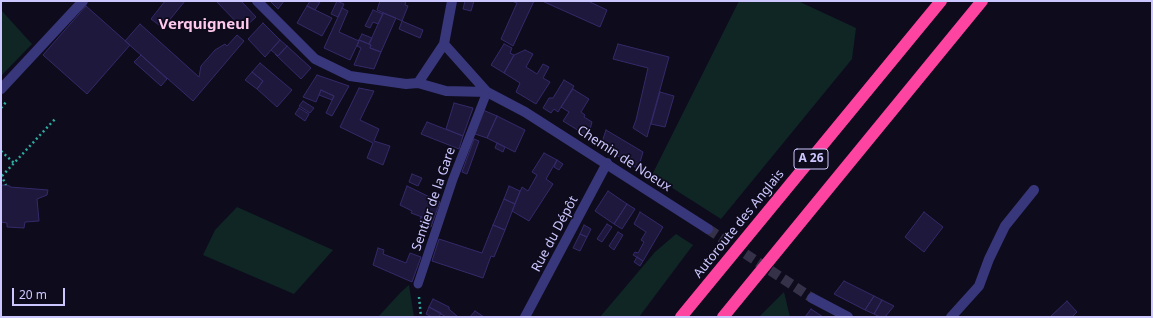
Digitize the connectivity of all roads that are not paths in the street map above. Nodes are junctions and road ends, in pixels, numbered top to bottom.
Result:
1 (83, 1) edge
2 (257, 1) edge
3 (941, 1) edge
4 (982, 1) edge
5 (451, 3) edge
6 (444, 44) junction
7 (418, 83) junction
8 (1, 88) edge
9 (487, 92) junction
10 (607, 163) junction
11 (1034, 190) dead end
12 (708, 229) tunnel mouth
13 (418, 284) road end
14 (812, 298) tunnel mouth
15 (525, 317) edge
16 (682, 317) edge
17 (723, 317) edge
18 (848, 317) edge
19 (952, 317) edge

1 - 8 street
2 - 7 street
3 - 16 highway, Autoroute des Anglais / A 26
4 - 17 highway, A 26
5 - 6 street
6 - 7 street
6 - 9 street
7 - 9 street
9 - 10 street, Chemin de Noeux
9 - 13 lane, Sentier de la Gare
10 - 12 street, Chemin de Noeux
10 - 15 street, Rue du Dépôt
11 - 19 street
14 - 18 street

